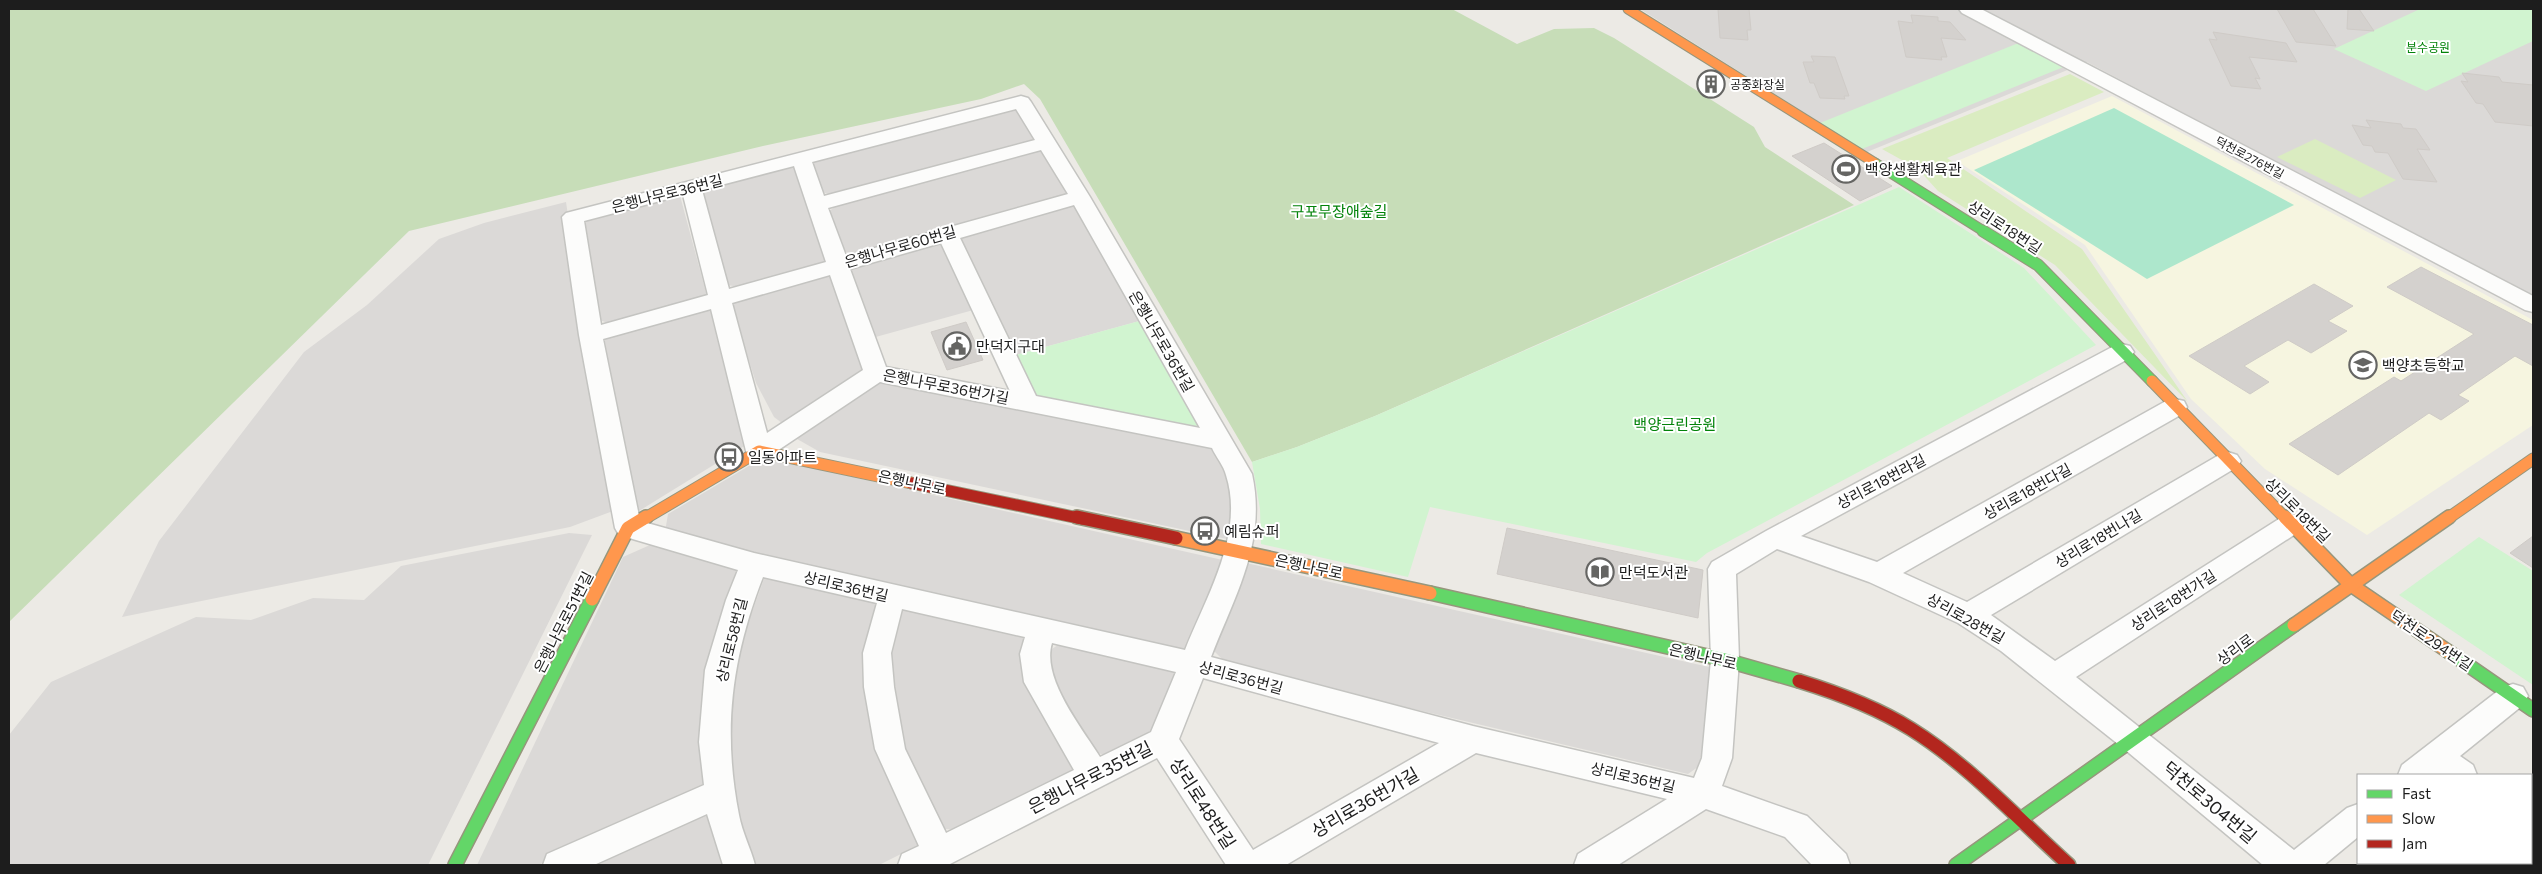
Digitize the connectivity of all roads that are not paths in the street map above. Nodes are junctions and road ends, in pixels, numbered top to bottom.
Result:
1 (1628, 9) edge
2 (1968, 9) edge
3 (1045, 143) junction
4 (801, 159) junction
5 (692, 186) junction
6 (1080, 197) junction
7 (818, 204) junction
8 (947, 233) junction
9 (837, 264) junction
10 (721, 298) junction
11 (2533, 304) edge
12 (591, 335) junction
13 (2122, 352) junction
14 (876, 373) junction
15 (1026, 402) junction
16 (2175, 407) junction
17 (1219, 440) junction
18 (759, 451) junction
19 (2533, 460) edge
20 (2228, 461) junction
21 (2292, 524) junction
22 (628, 528) junction
23 (1775, 538) junction
24 (1239, 550) junction
25 (754, 564) junction
26 (1880, 574) junction
27 (2351, 585) junction
28 (894, 597) junction
29 (1968, 616) junction
30 (1042, 630) junction
31 (1725, 660) junction
32 (1194, 664) junction
33 (2054, 676) junction
34 (2523, 703) edge
35 (1473, 739) junction
36 (2134, 739) junction
37 (1163, 741) junction
38 (2437, 757) junction
39 (2414, 774) edge
40 (2461, 774) edge
41 (1094, 775) junction
42 (720, 792) junction
43 (1703, 794) junction
44 (2357, 819) edge
45 (2020, 821) junction
46 (926, 859) edge
47 (455, 865) edge
48 (560, 865) edge
49 (739, 865) edge
50 (1244, 865) edge
51 (1257, 865) edge
52 (1590, 865) edge
53 (1834, 865) edge
54 (1956, 865) edge
55 (2069, 865) edge
56 (2286, 865) edge
57 (2300, 865) edge

1 - 13 street, 상리로18번길
2 - 11 street, 덕천로276번길
3 - 4 street, 은행나무로36번길
3 - 6 street, 은행나무로36번길
3 - 7 street
4 - 5 street, 은행나무로36번길
4 - 7 street, 은행나무로36번가길
5 - 10 street
5 - 12 street, 은행나무로36번길
6 - 8 street, 은행나무로60번길
6 - 17 street, 은행나무로36번길
7 - 9 street, 은행나무로36번가길
8 - 9 street, 은행나무로60번길
8 - 15 street, 은행나무로36번가길
9 - 10 street, 은행나무로60번길
9 - 14 street, 은행나무로36번가길
10 - 12 street, 은행나무로60번길
10 - 18 street
12 - 22 street, 은행나무로36번길
13 - 16 street, 상리로18번길
13 - 23 street, 상리로18번라길
14 - 15 street, 은행나무로36번가길
14 - 18 street
15 - 17 street
16 - 20 street, 상리로18번길
16 - 26 street, 상리로18번다길
17 - 24 street, 은행나무로36번길
18 - 22 street
18 - 24 street, 은행나무로
19 - 27 street, 상리로
20 - 21 street, 상리로18번길
20 - 29 street, 상리로18번나길
21 - 27 street, 상리로18번길
21 - 33 street, 상리로18번가길
22 - 25 street, 상리로36번길
22 - 47 street, 은행나무로51번길
23 - 26 street, 상리로28번길
23 - 31 street, 상리로18번라길
24 - 31 street, 은행나무로
24 - 32 street, 은행나무로35번길
25 - 28 street, 상리로36번길
25 - 42 street, 상리로58번길
26 - 29 street, 상리로28번길
27 - 34 street, 덕천로294번길
27 - 36 street, 상리로
28 - 30 street, 상리로36번길
28 - 46 street
29 - 33 street, 상리로28번길
30 - 32 street, 상리로36번길
30 - 41 street
31 - 43 street
31 - 45 street, 은행나무로
32 - 35 street, 상리로36번길
32 - 37 street, 은행나무로35번길
33 - 36 street, 상리로28번길
34 - 38 street, 덕천로294번길
35 - 43 street, 상리로36번길
35 - 51 street, 상리로36번가길
36 - 45 street, 상리로
36 - 56 street, 덕천로304번길
37 - 41 street, 은행나무로35번길
37 - 50 street, 상리로48번길
38 - 39 street, 덕천로294번길
38 - 40 street
41 - 46 street, 은행나무로35번길
42 - 48 street
42 - 49 street, 상리로58번길
43 - 52 street
43 - 53 street, 상리로36번길
44 - 57 street
45 - 54 street, 상리로
45 - 55 street, 은행나무로

